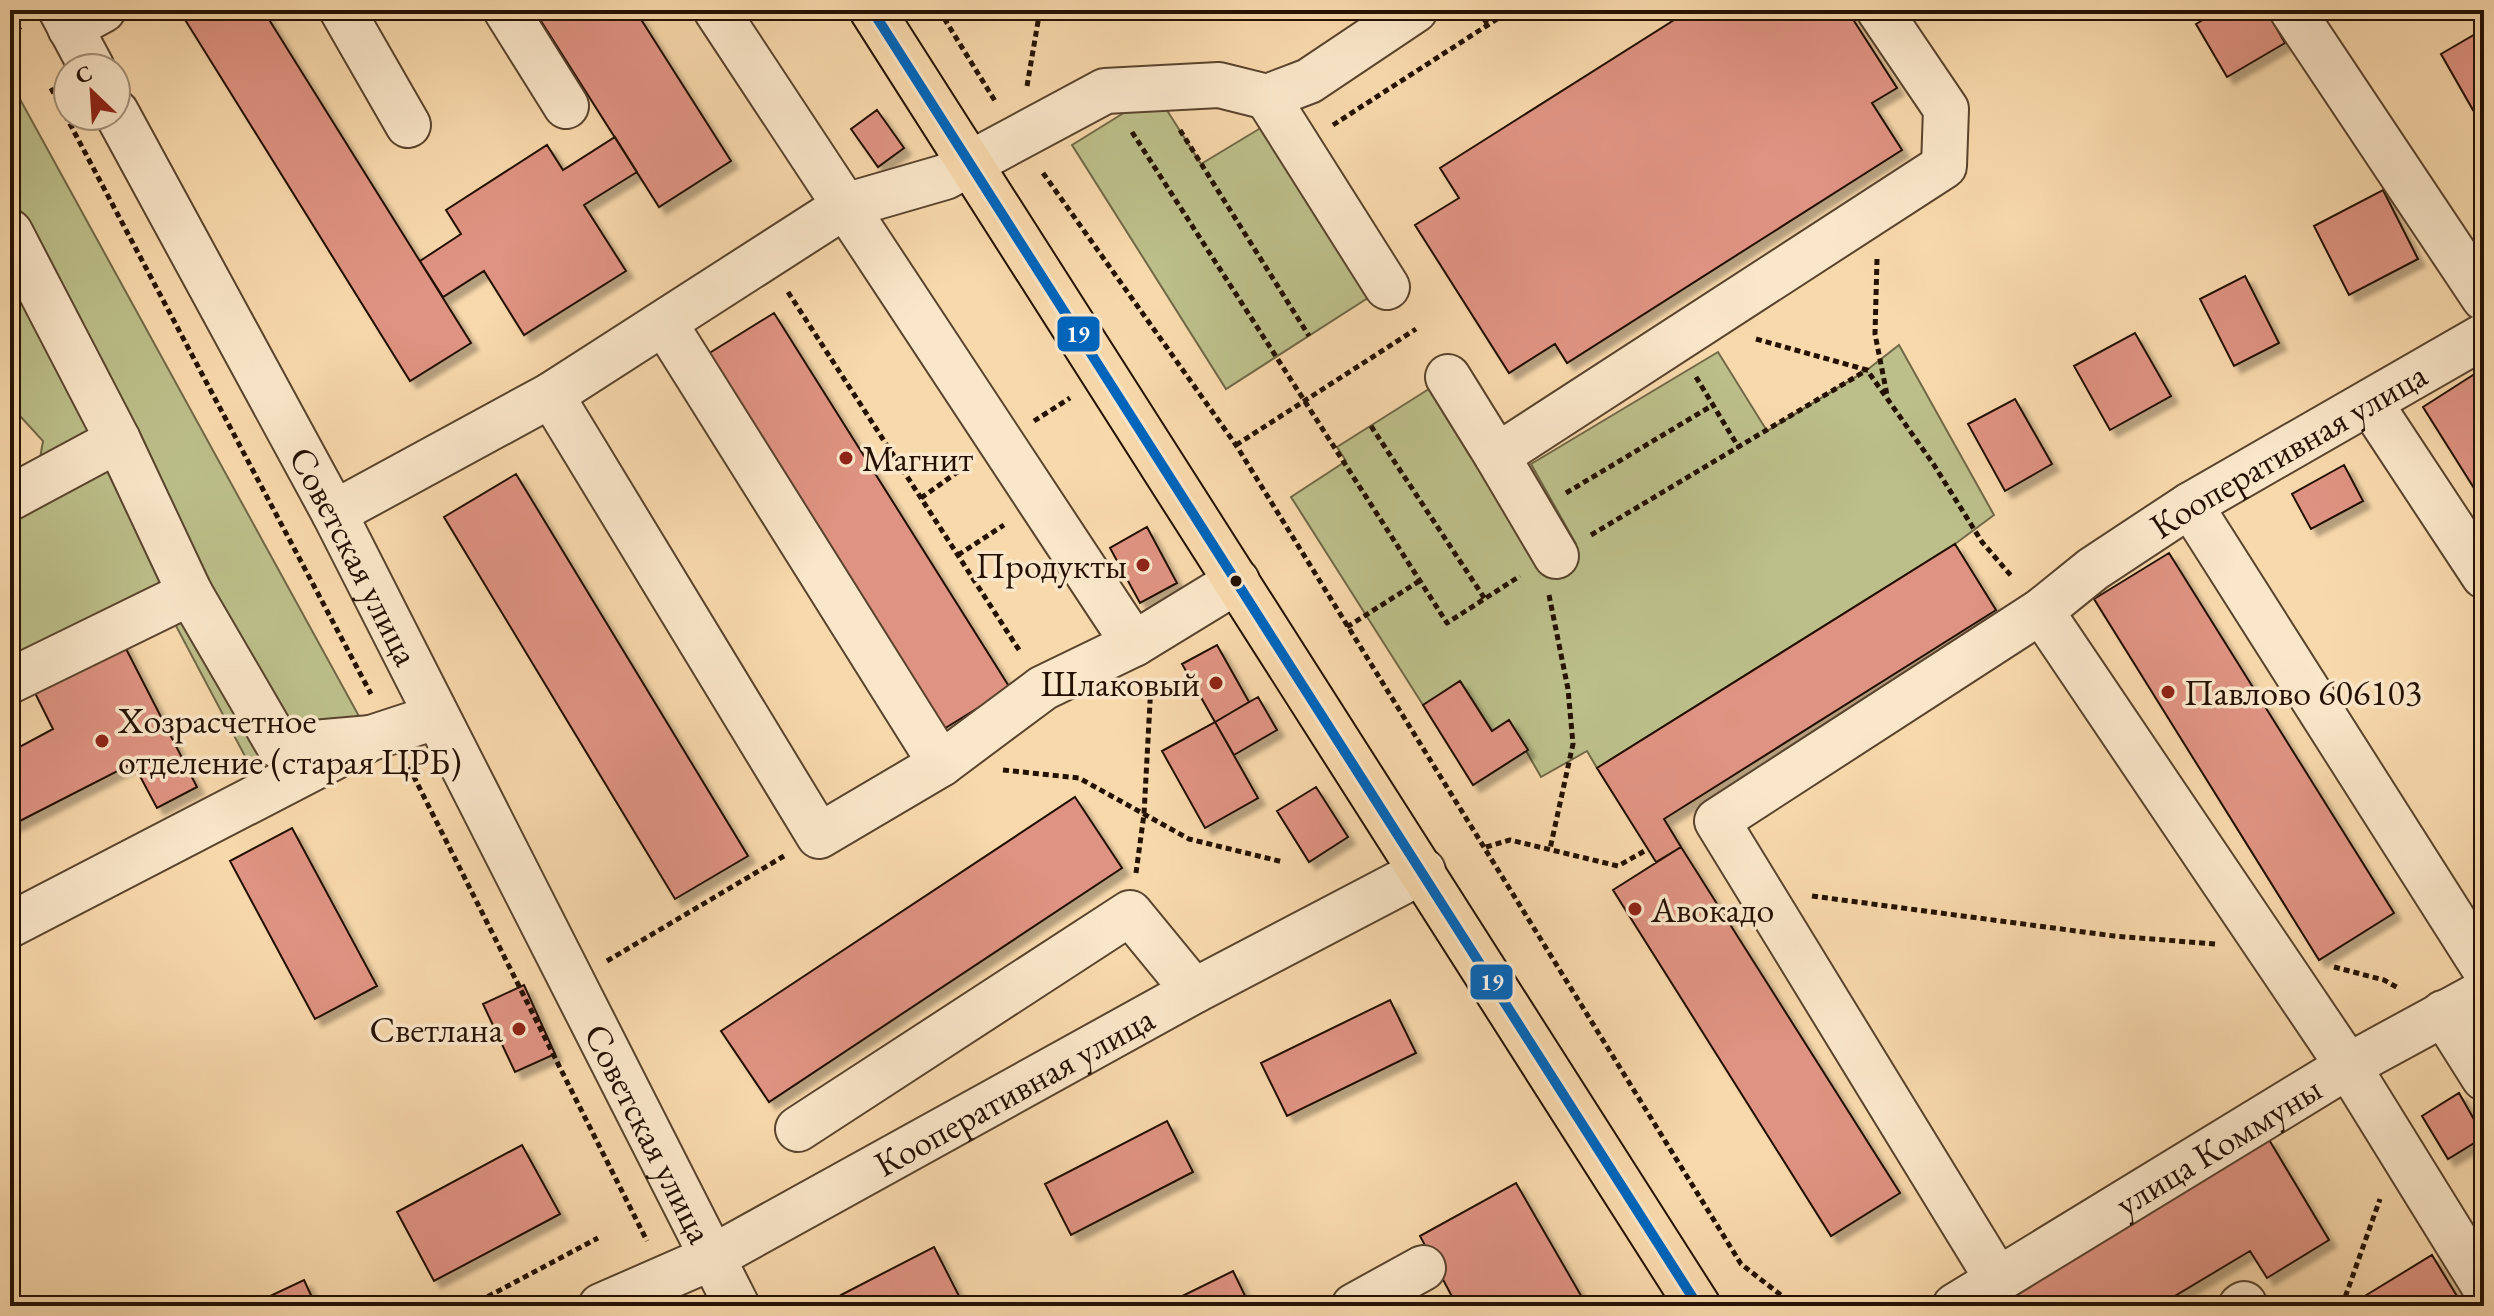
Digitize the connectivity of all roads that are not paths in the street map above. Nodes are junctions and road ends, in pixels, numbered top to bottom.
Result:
1 (342, 10) edge
2 (506, 10) edge
3 (716, 10) edge
4 (872, 10) edge
5 (1415, 10) edge
6 (1879, 10) edge
7 (2292, 10) edge
8 (78, 16) edge
9 (88, 52) edge
10 (1267, 97) junction
11 (566, 106) dead end
12 (408, 125) dead end
13 (127, 132) edge
14 (969, 162) junction
15 (845, 206) junction
16 (10, 232) edge
17 (1387, 287) road end
18 (2484, 298) edge
19 (665, 324) junction
20 (2484, 336) edge
21 (1448, 377) road end
22 (551, 395) junction
23 (2370, 403) junction
24 (118, 440) junction
25 (1497, 456) junction
26 (10, 498) edge
27 (2190, 505) junction
28 (334, 513) junction
29 (1550, 559) road end
30 (2484, 576) edge
31 (1237, 581) junction
32 (190, 593) junction
33 (2041, 611) junction
34 (1134, 644) junction
35 (10, 681) edge
36 (435, 717) junction
37 (381, 734) junction
38 (941, 764) junction
39 (1423, 871) junction
40 (10, 925) edge
41 (2484, 968) edge
42 (1194, 991) junction
43 (2484, 992) edge
44 (2443, 1013) junction
45 (2348, 1066) junction
46 (2484, 1078) edge
47 (798, 1129) dead end
48 (713, 1257) junction
49 (1423, 1268) dead end
50 (1998, 1280) junction
51 (2484, 1286) edge
52 (601, 1306) edge
53 (737, 1306) edge
54 (1354, 1306) edge
55 (1698, 1306) edge
56 (1955, 1306) edge

1 - 12 street
2 - 11 street
3 - 15 street
4 - 14 main road
5 - 10 street
6 - 25 street
7 - 18 street
8 - 9 street
10 - 14 street
10 - 17 street
13 - 28 street, Советская улица
14 - 15 street
14 - 31 main road
15 - 19 street
15 - 34 street
16 - 24 street
19 - 22 street
19 - 38 street
20 - 23 street, Кооперативная улица
21 - 25 street
22 - 28 street
22 - 38 street
23 - 27 street, Кооперативная улица
23 - 30 street
24 - 26 street
24 - 32 street
25 - 29 street
27 - 33 street, Кооперативная улица
27 - 41 street
28 - 36 street, Советская улица
31 - 34 street
31 - 39 main road
32 - 35 street
32 - 37 street
33 - 45 street
33 - 50 street, Кооперативная улица
34 - 38 street
36 - 37 street
36 - 48 street, Советская улица
37 - 40 street
39 - 42 street, Кооперативная улица
39 - 55 main road
42 - 47 street
42 - 48 street, Кооперативная улица
43 - 44 street, улица Коммуны
44 - 45 street, улица Коммуны
44 - 46 street
45 - 50 street, улица Коммуны
45 - 51 street
48 - 52 street, Кооперативная улица
48 - 53 street, Советская улица
49 - 54 street
50 - 56 street, улица Коммуны

